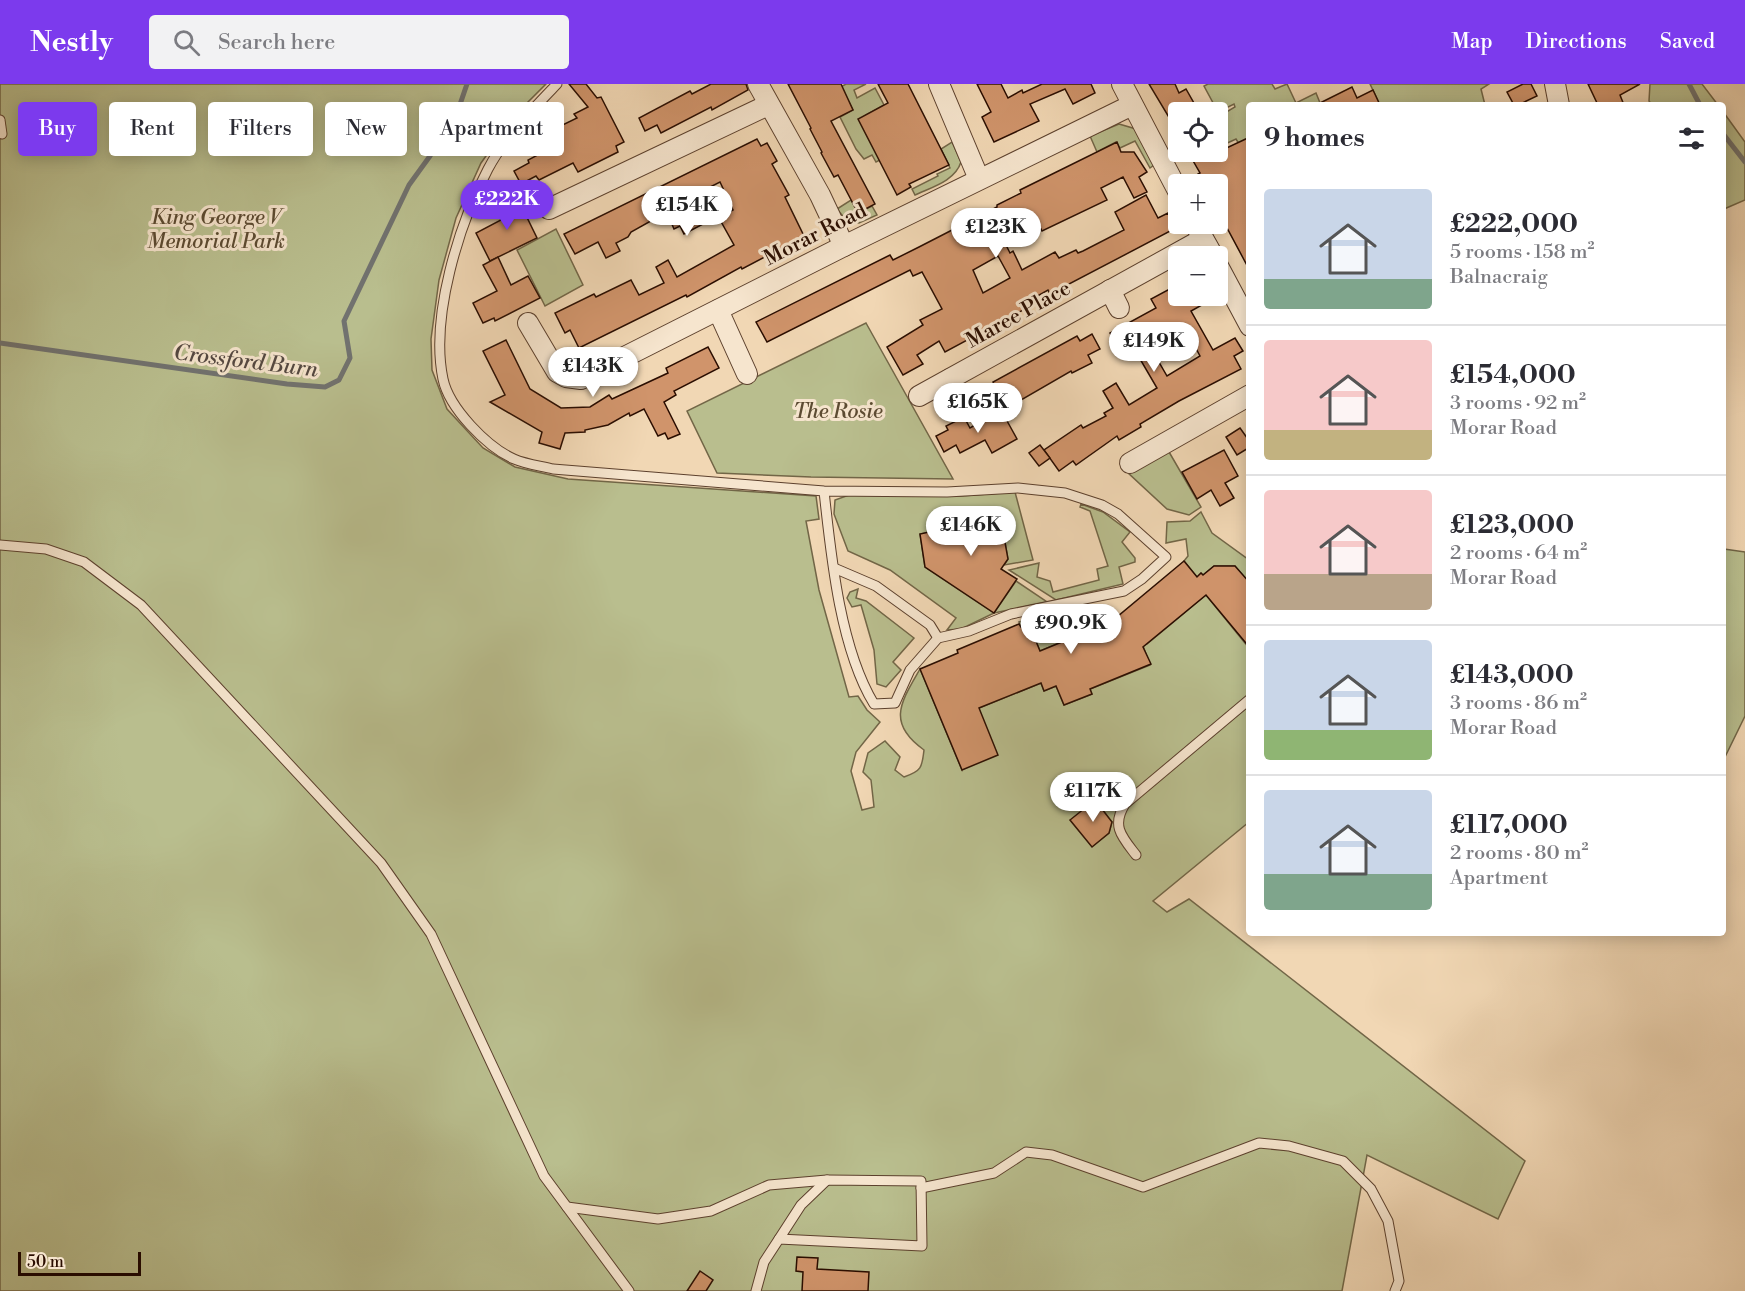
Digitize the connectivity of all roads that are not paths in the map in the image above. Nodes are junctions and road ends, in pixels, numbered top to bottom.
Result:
1 (557, 84) edge
2 (758, 84) edge
3 (939, 84) edge
4 (1122, 84) edge
5 (1555, 84) edge
6 (1558, 102) edge
7 (768, 105) junction
8 (1132, 105) junction
9 (0, 120) edge
10 (2, 134) dead end
11 (1169, 174) edge
12 (979, 179) junction
13 (549, 209) dead end
14 (1194, 234) edge
15 (844, 246) junction
16 (1228, 284) edge
17 (1110, 290) junction
18 (1119, 309) dead end
19 (718, 310) junction
20 (1246, 315) edge
21 (537, 330) dead end
22 (747, 374) dead end
23 (950, 379) junction
24 (919, 396) dead end
25 (1246, 397) edge
26 (962, 402) dead end
27 (1130, 463) dead end
28 (824, 491) junction
29 (0, 545) edge
30 (834, 568) junction
31 (938, 638) junction
32 (1246, 702) edge
33 (1136, 855) dead end
34 (827, 1180) junction
35 (921, 1188) junction
36 (567, 1207) junction
37 (778, 1239) junction
38 (629, 1291) edge
39 (756, 1291) edge
40 (1395, 1291) edge

1 - 28 lane
2 - 7 street
3 - 12 street
4 - 8 street
5 - 6 street
7 - 13 street
7 - 15 street
8 - 11 street
8 - 12 street, Morar Road
9 - 10 lane
12 - 15 street, Morar Road
14 - 17 street, Maree Place
15 - 19 street, Morar Road
16 - 20 street
17 - 18 street
17 - 23 street, Maree Place
19 - 21 street, Morar Road
19 - 22 street
23 - 24 street, Maree Place
23 - 26 street
25 - 27 street
28 - 30 lane
28 - 31 lane
29 - 36 lane
30 - 31 lane
30 - 31 lane
32 - 33 lane
34 - 35 lane
34 - 36 lane
34 - 37 lane
35 - 37 lane
35 - 40 lane
36 - 38 lane
37 - 39 lane

